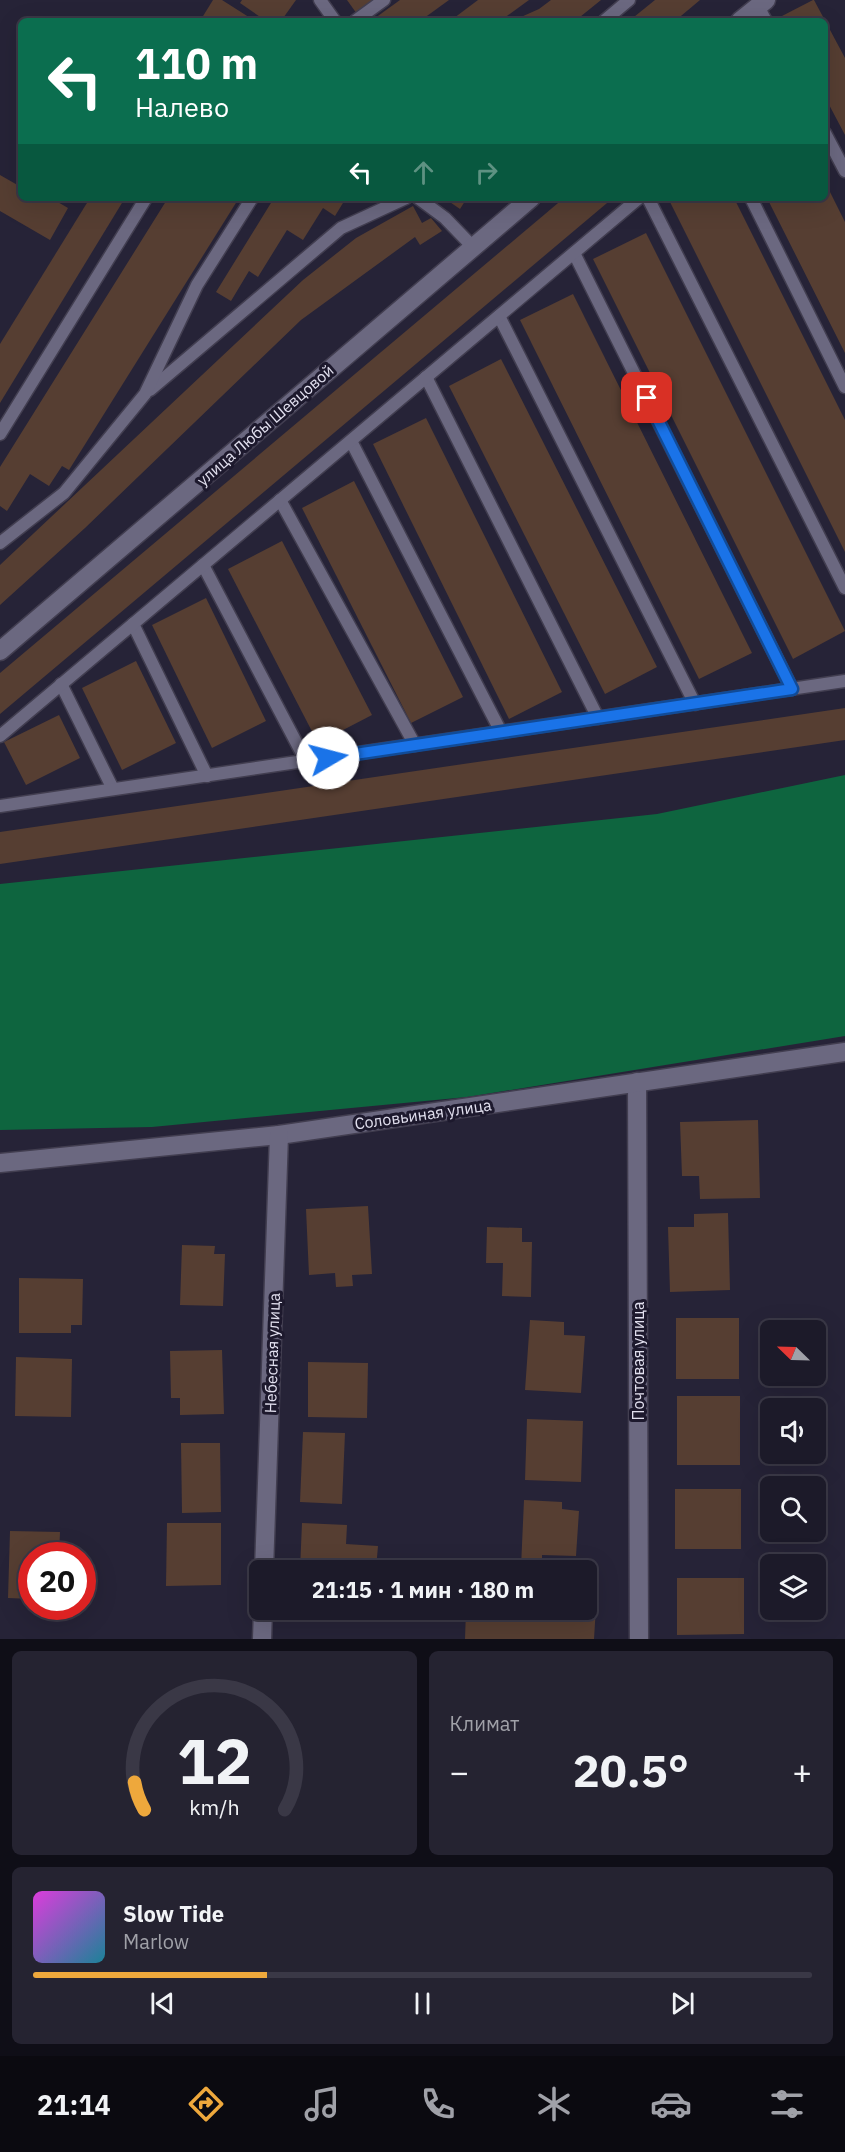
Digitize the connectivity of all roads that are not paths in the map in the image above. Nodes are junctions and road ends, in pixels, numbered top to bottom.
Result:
1 (320, 0) edge
2 (384, 0) edge
3 (629, 0) edge
4 (764, 9) edge
5 (333, 18) edge
6 (359, 18) edge
7 (608, 18) edge
8 (746, 18) edge
9 (828, 139) edge
10 (845, 171) edge
11 (144, 201) edge
12 (250, 201) edge
13 (400, 201) edge
14 (422, 201) edge
15 (527, 201) edge
16 (635, 201) edge
17 (650, 201) edge
18 (752, 201) edge
19 (473, 247) junction
20 (574, 253) junction
21 (499, 316) junction
22 (426, 377) junction
23 (845, 387) edge
24 (145, 394) junction
25 (0, 434) edge
26 (351, 441) junction
27 (280, 500) junction
28 (0, 543) edge
29 (203, 565) junction
30 (845, 588) edge
31 (132, 624) junction
32 (0, 651) edge
33 (845, 681) edge
34 (61, 684) junction
35 (792, 689) junction
36 (695, 704) junction
37 (598, 718) junction
38 (501, 732) junction
39 (0, 736) edge
40 (415, 745) junction
41 (306, 761) junction
42 (207, 776) junction
43 (113, 789) junction
44 (0, 806) edge
45 (845, 1052) edge
46 (637, 1082) junction
47 (279, 1135) junction
48 (0, 1163) edge
49 (264, 1560) edge
50 (263, 1620) edge
51 (262, 1639) edge
52 (639, 1639) edge

1 - 5 lane
2 - 6 lane
3 - 7 lane
4 - 8 street
9 - 10 lane
11 - 25 lane
12 - 24 lane
13 - 24 lane
14 - 19 lane
15 - 19 street, улица Любы Шевцовой
16 - 20 lane
17 - 30 lane
18 - 23 lane
19 - 32 street, улица Любы Шевцовой
20 - 21 lane
20 - 35 lane
21 - 22 lane
21 - 36 lane
22 - 26 lane
22 - 37 lane
24 - 28 lane
26 - 27 lane
26 - 38 lane
27 - 29 lane
27 - 40 lane
29 - 31 lane
29 - 41 lane
31 - 34 lane
31 - 42 lane
33 - 35 lane
34 - 39 lane
34 - 43 lane
35 - 36 lane
36 - 37 lane
37 - 38 lane
38 - 40 lane
40 - 41 lane
41 - 42 lane
42 - 43 lane
43 - 44 lane
45 - 46 street, Соловьиная улица
46 - 47 street, Соловьиная улица
46 - 52 street, Почтовая улица
47 - 48 street, Соловьиная улица
47 - 49 street, Небесная улица
50 - 51 street

